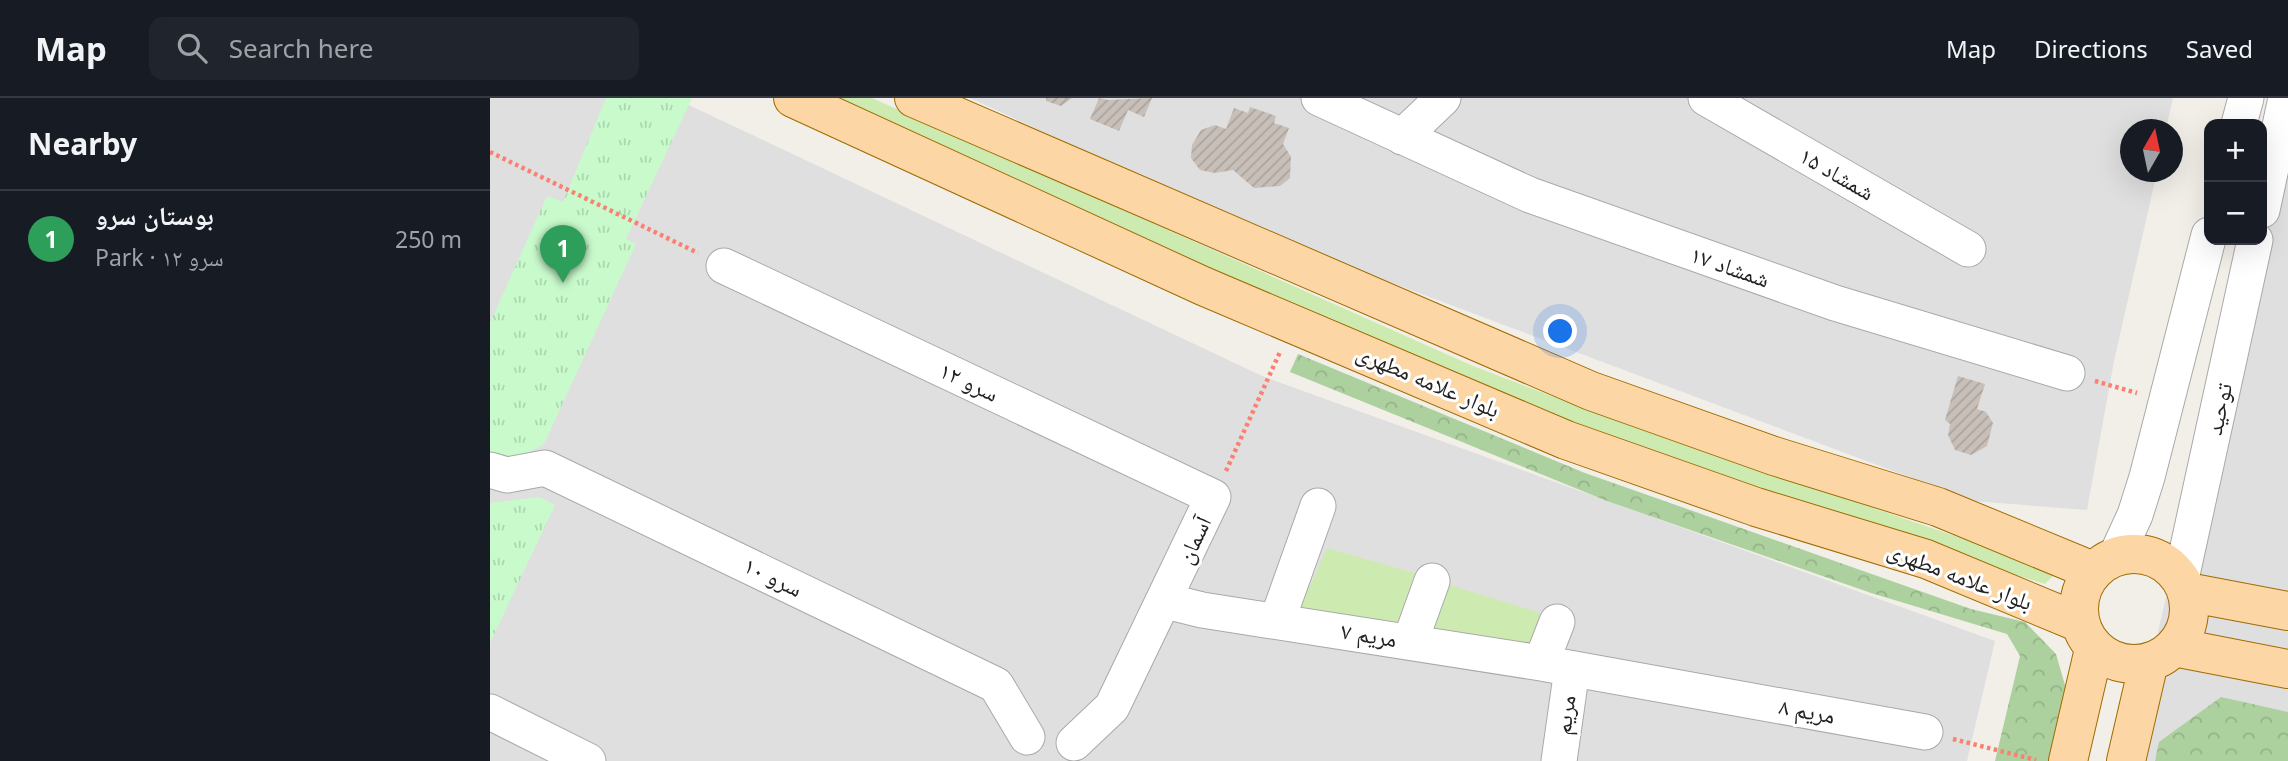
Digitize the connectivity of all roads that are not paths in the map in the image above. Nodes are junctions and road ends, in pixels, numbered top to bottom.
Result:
1 (793, 98) edge
2 (914, 98) edge
3 (1319, 98) edge
4 (1443, 98) edge
5 (1706, 98) edge
6 (2246, 98) edge
7 (2286, 98) edge
8 (2240, 119) edge
9 (1402, 137) junction
10 (2267, 187) edge
11 (2206, 245) edge
12 (2254, 245) edge
13 (1968, 249) dead end
14 (724, 266) road end
15 (2067, 373) road end
16 (490, 470) edge
17 (1213, 497) joint
18 (1318, 506) dead end
19 (2105, 563) junction
20 (1432, 581) dead end
21 (2184, 585) junction
22 (1166, 601) junction
23 (2288, 611) edge
24 (1277, 621) junction
25 (1557, 622) dead end
26 (2087, 636) junction
27 (1410, 642) junction
28 (2162, 655) junction
29 (1557, 666) junction
30 (2288, 669) edge
31 (490, 712) edge
32 (1925, 732) road end
33 (1023, 749) edge
34 (1076, 752) edge
35 (588, 761) edge
36 (1559, 761) edge
37 (2068, 761) edge
38 (2126, 761) edge

1 - 26 main road, بلوار علامه مطهری
2 - 19 main road
3 - 9 street, شمشاد ۱۷
4 - 9 street
5 - 13 street, شمشاد ۱۵
6 - 8 street
7 - 10 street
9 - 15 street, شمشاد ۱۷
11 - 19 street
12 - 21 street, توحید
14 - 17 street, سرو ۱۲
16 - 33 street, سرو ۱۰
17 - 22 street, آسمان
18 - 24 street
19 - 21 main road
19 - 26 main road
20 - 27 street
21 - 23 main road
21 - 28 main road
22 - 24 street, مریم ۷
22 - 34 street, آسمان
24 - 27 street, مریم ۷
25 - 29 street, مریم
26 - 28 main road
26 - 37 main road
27 - 29 street, مریم ۷
28 - 30 main road
28 - 38 main road
29 - 32 street, مریم ۸
29 - 36 street, مریم
31 - 35 street
33 - 34 street

